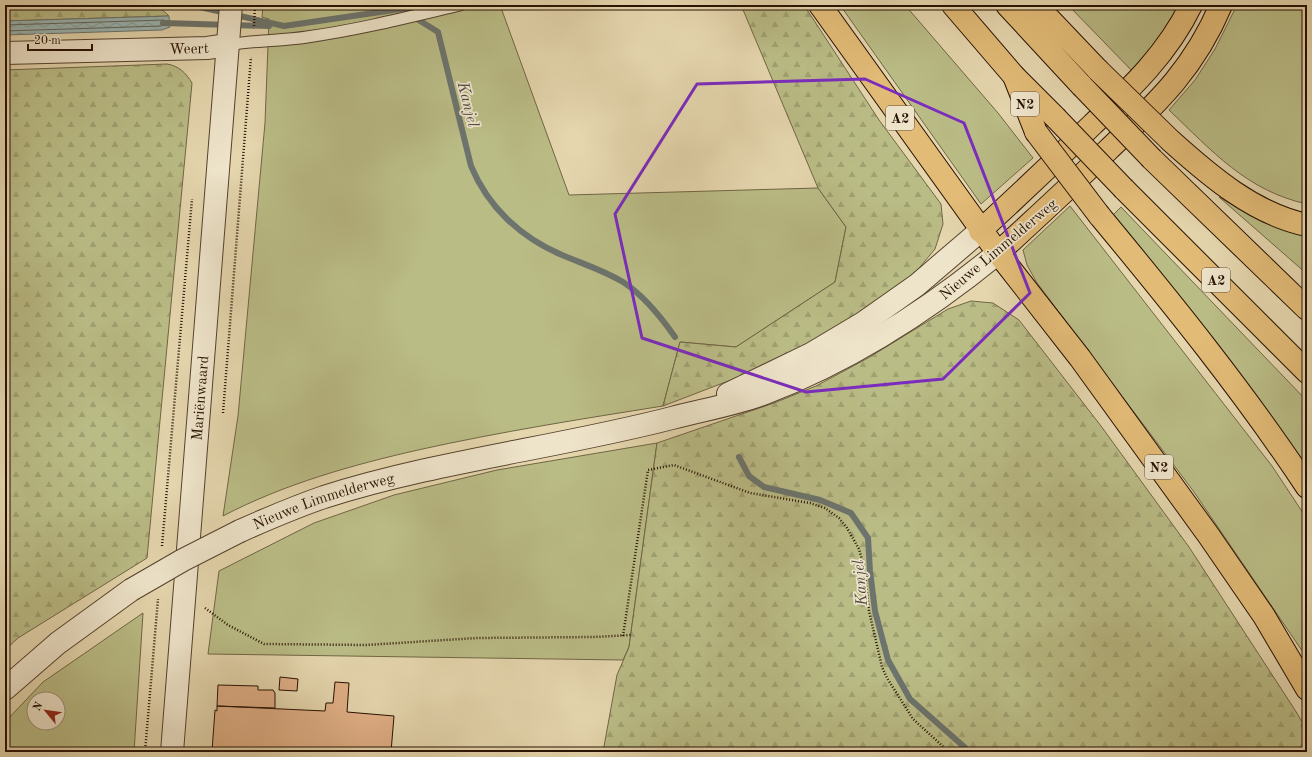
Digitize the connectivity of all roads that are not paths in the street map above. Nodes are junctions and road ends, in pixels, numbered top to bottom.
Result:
1 (231, 5) edge
2 (460, 5) edge
3 (820, 5) edge
4 (953, 5) edge
5 (1007, 5) edge
6 (1036, 5) edge
7 (1191, 5) edge
8 (1221, 5) edge
9 (228, 45) junction
10 (5, 53) edge
11 (1014, 76) junction
12 (1307, 225) edge
13 (980, 231) junction
14 (998, 253) junction
15 (1307, 309) edge
16 (1307, 372) edge
17 (687, 414) junction
18 (1307, 487) edge
19 (5, 689) edge
20 (1307, 689) edge
21 (172, 752) edge

1 - 9 street, Mariënwaard
2 - 9 lane, Weert
3 - 13 main road, A2
4 - 11 main road, A2
5 - 15 main road, bridge
6 - 12 main road, bridge
7 - 13 main road, Nieuwe Limmelderweg
8 - 14 main road, Nieuwe Limmelderweg
9 - 10 street, Weert
9 - 21 street, Mariënwaard
11 - 16 main road, A2, bridge
11 - 18 main road, N2, bridge
13 - 14 main road
13 - 17 street, Nieuwe Limmelderweg
14 - 17 street, Nieuwe Limmelderweg
14 - 20 main road, N2
17 - 19 street, Nieuwe Limmelderweg, bridge

